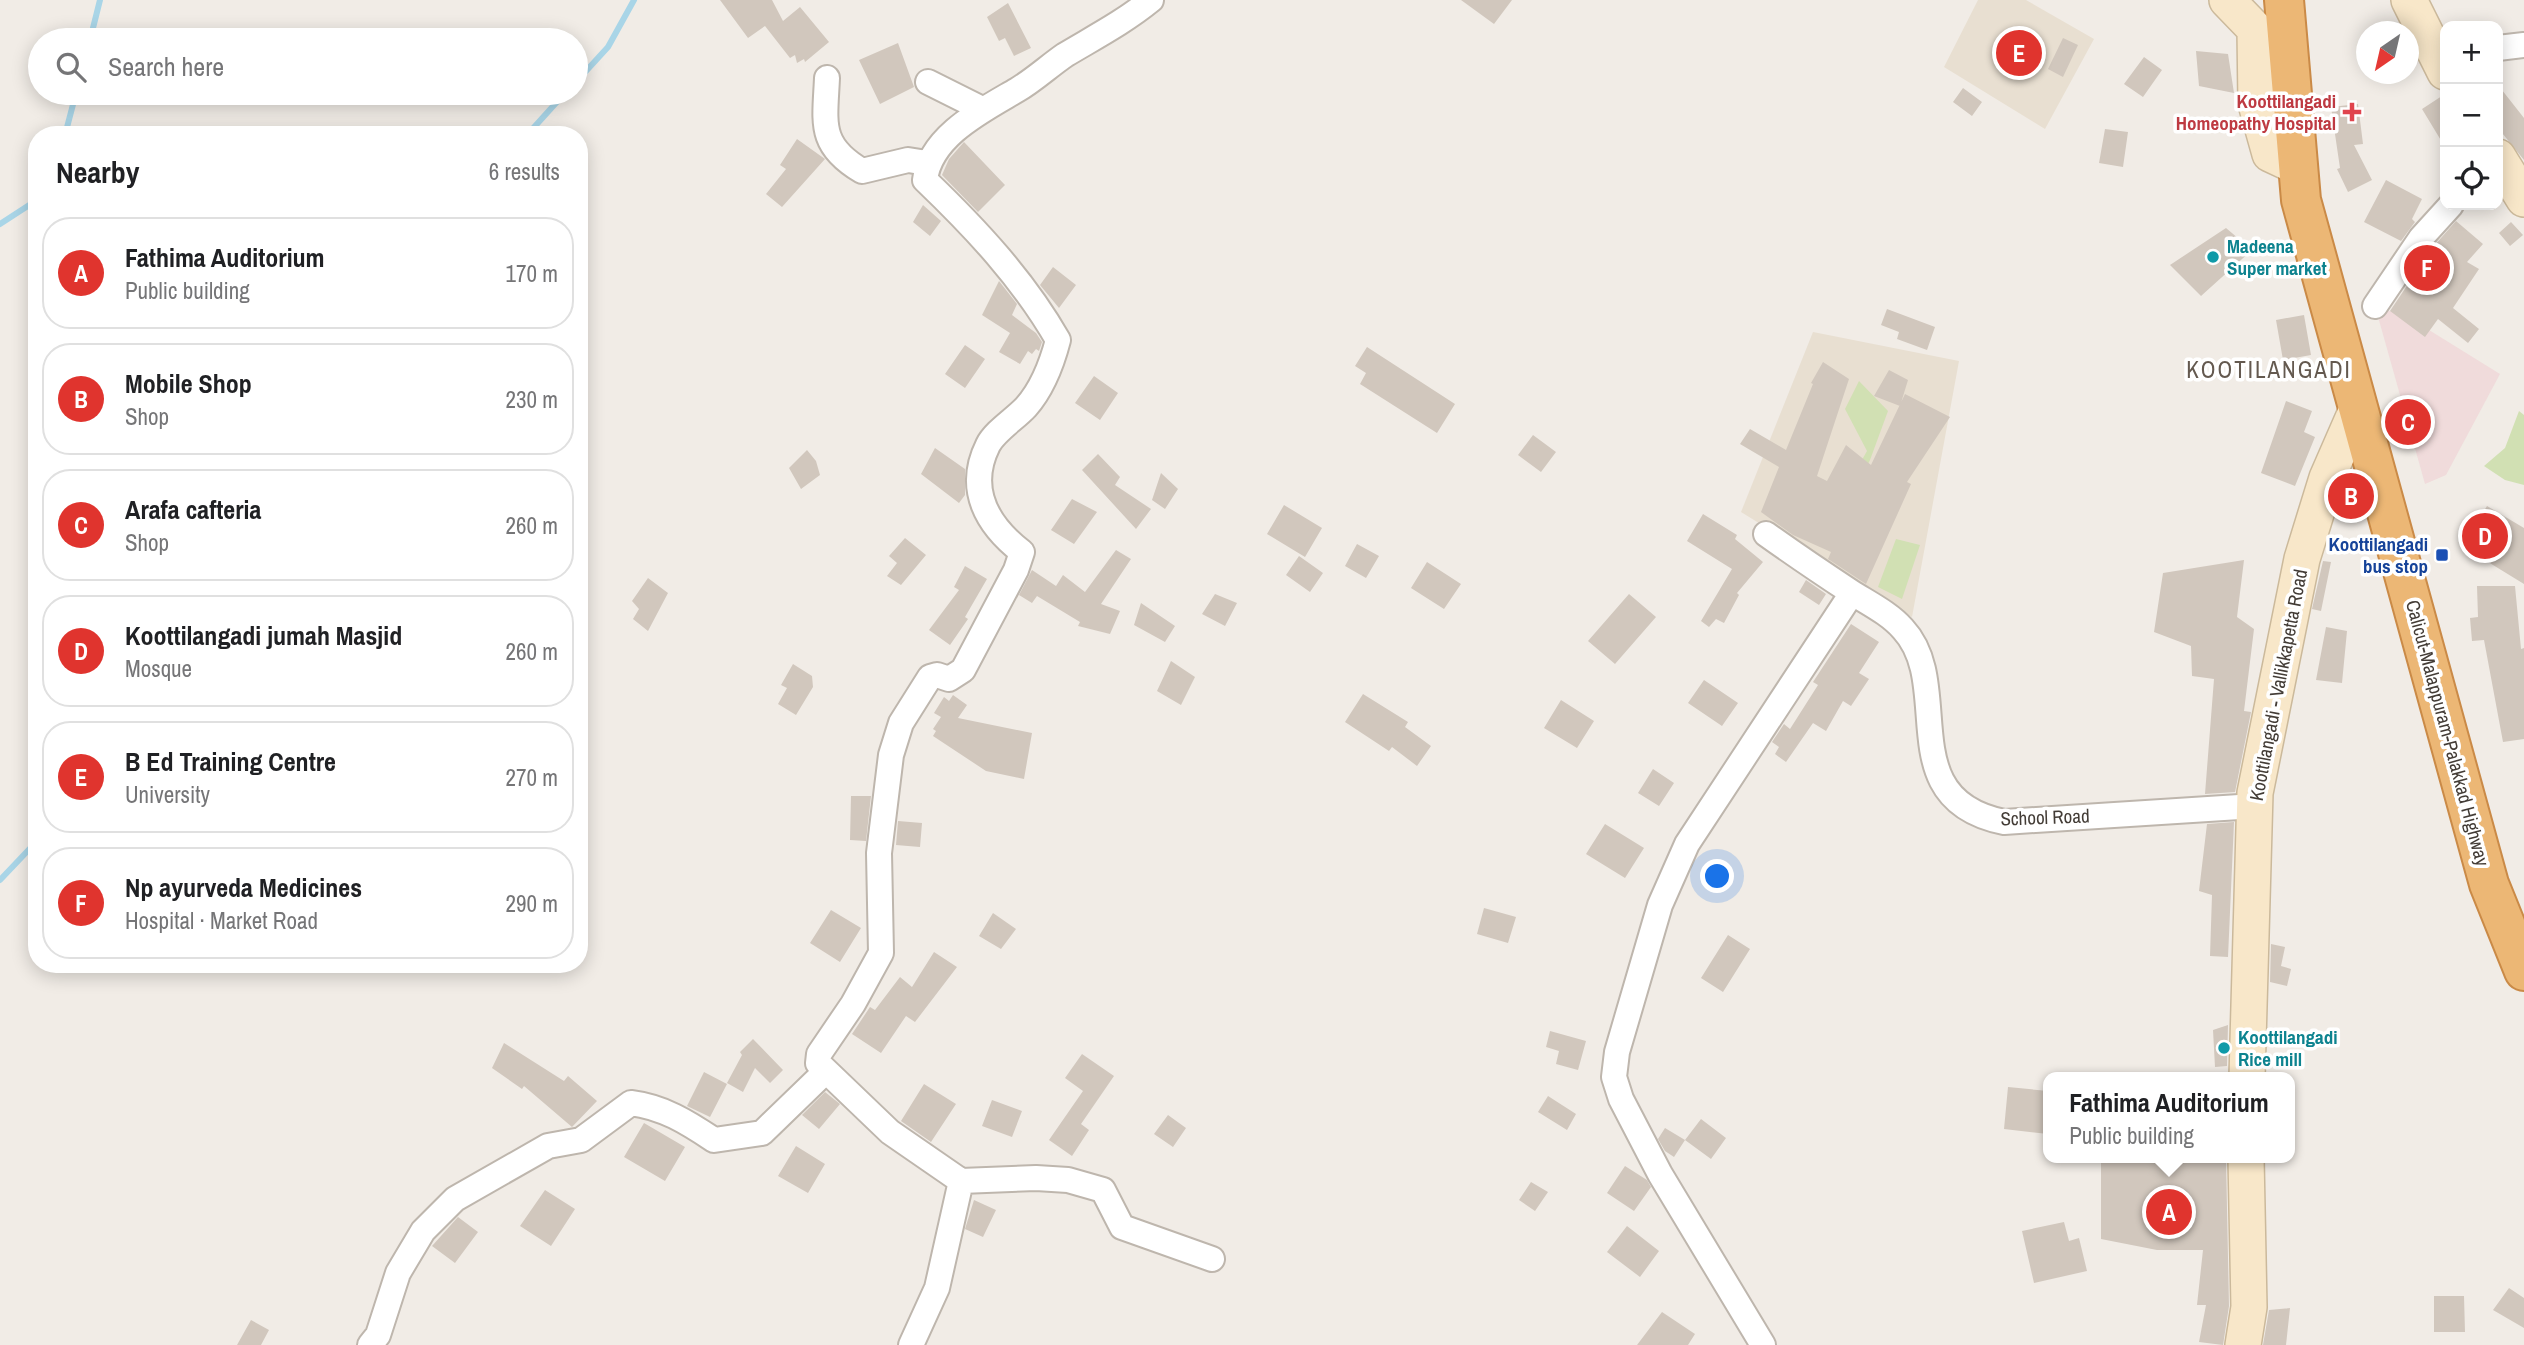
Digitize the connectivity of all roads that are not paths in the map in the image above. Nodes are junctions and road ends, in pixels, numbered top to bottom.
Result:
1 (1151, 0) edge
2 (2227, 0) edge
3 (2284, 0) edge
4 (2409, 0) edge
5 (2524, 45) edge
6 (2503, 47) edge
7 (2440, 59) edge
8 (827, 78) dead end
9 (928, 82) dead end
10 (980, 108) junction
11 (927, 163) junction
12 (2298, 167) junction
13 (2503, 169) edge
14 (2524, 199) edge
15 (2446, 210) edge
16 (2375, 306) dead end
17 (2354, 417) junction
18 (1766, 534) dead end
19 (1852, 593) junction
20 (2255, 806) junction
21 (2524, 971) edge
22 (825, 1072) junction
23 (2246, 1072) edge
24 (2246, 1163) edge
25 (961, 1181) junction
26 (1212, 1259) dead end
27 (370, 1345) edge
28 (911, 1345) edge
29 (1763, 1345) edge
30 (2243, 1345) edge

1 - 10 street
2 - 12 main road
3 - 12 highway, Calicut-Malappuram-Palakkad Highway
4 - 7 main road
5 - 6 street
8 - 11 street
9 - 10 street
10 - 11 street
11 - 22 street
12 - 17 highway, Calicut-Malappuram-Palakkad Highway
13 - 14 main road
15 - 16 street
17 - 20 main road, Koottilangadi - Vallikkapetta Road
17 - 21 highway, Calicut-Malappuram-Palakkad Highway
18 - 19 street, School Road
19 - 20 street, School Road
19 - 29 street
20 - 23 main road, Koottilangadi - Vallikkapetta Road
22 - 25 street
22 - 27 street
24 - 30 main road
25 - 26 street
25 - 28 street

